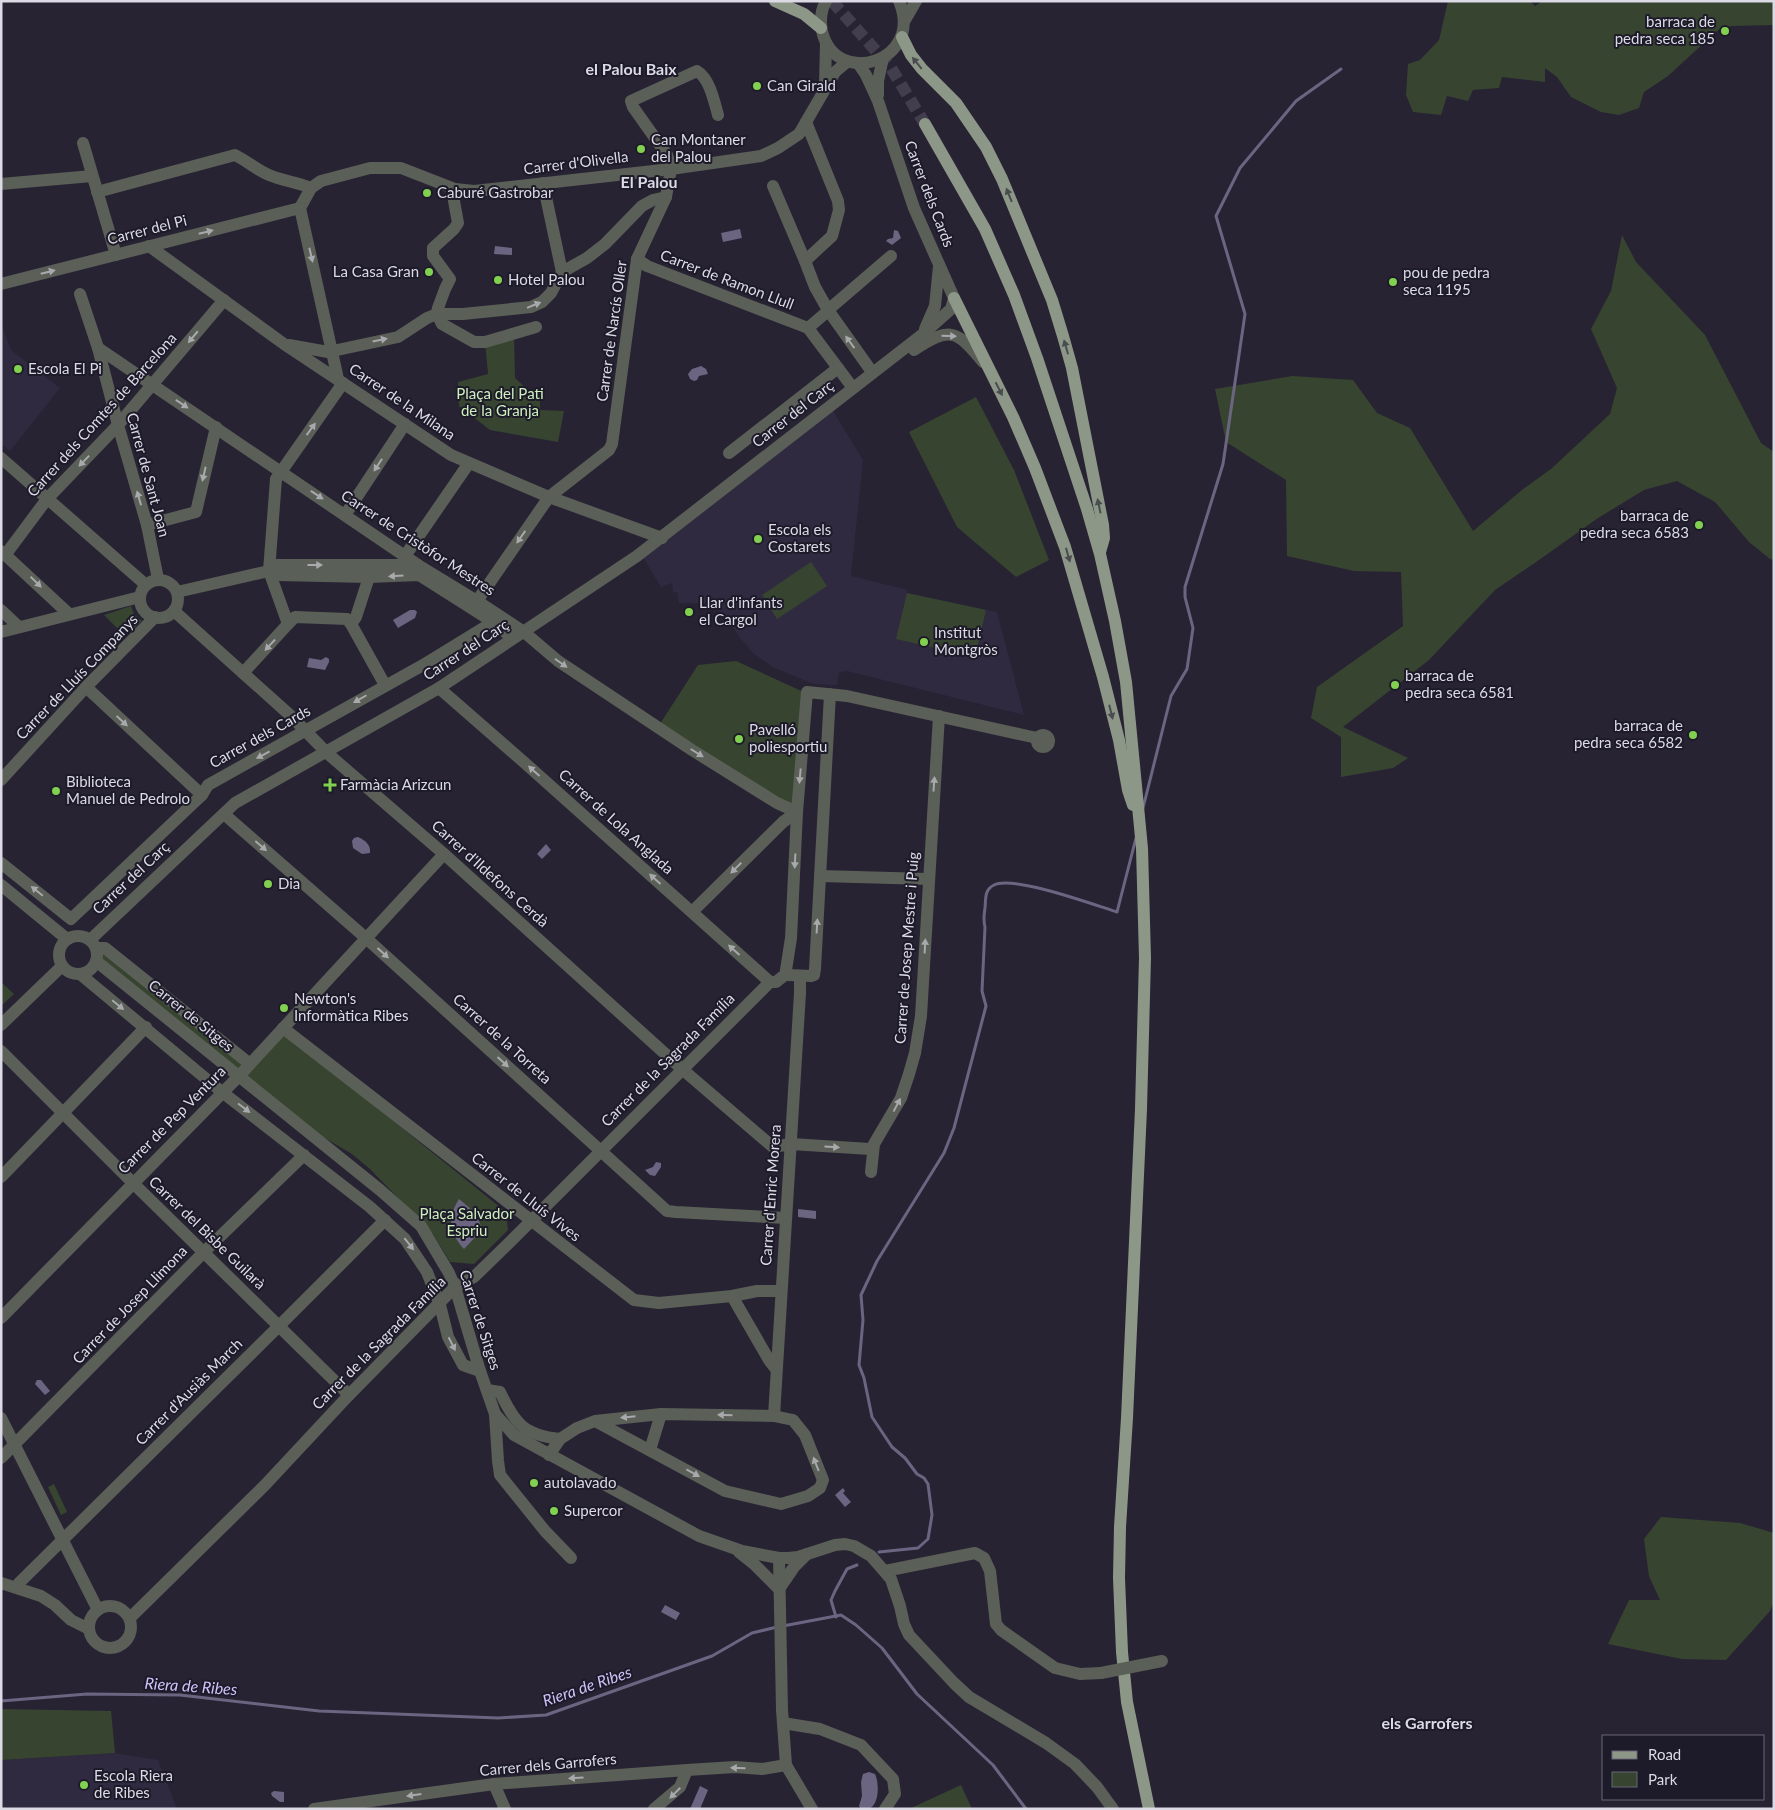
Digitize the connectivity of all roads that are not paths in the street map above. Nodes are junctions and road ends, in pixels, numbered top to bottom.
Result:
1 (775, 1) edge
2 (826, 1) edge
3 (900, 1) edge
4 (916, 1) edge
5 (905, 20) junction
6 (821, 28) junction
7 (902, 37) junction
8 (826, 43) junction
9 (883, 58) junction
10 (853, 62) junction
11 (825, 88) junction
12 (878, 101) junction
13 (718, 115) dead end
14 (806, 122) junction
15 (925, 124) tunnel mouth
16 (82, 143) dead end
17 (671, 169) junction
18 (92, 176) junction
19 (544, 183) junction
20 (1, 184) edge
21 (773, 186) dead end
22 (311, 188) junction
23 (455, 189) junction
24 (96, 192) junction
25 (666, 197) junction
26 (300, 208) junction
27 (150, 246) junction
28 (116, 254) junction
29 (891, 256) dead end
30 (637, 259) junction
31 (805, 261) junction
32 (939, 264) junction
33 (562, 272) junction
34 (1, 284) edge
35 (80, 294) dead end
36 (954, 298) junction
37 (224, 300) junction
38 (828, 310) junction
39 (437, 314) junction
40 (536, 327) dead end
41 (808, 328) junction
42 (923, 334) junction
43 (284, 344) junction
44 (98, 348) junction
45 (332, 350) junction
46 (987, 367) junction
47 (838, 368) junction
48 (872, 372) junction
49 (341, 381) junction
50 (153, 384) junction
51 (856, 385) junction
52 (405, 424) junction
53 (118, 425) junction
54 (216, 427) junction
55 (729, 453) dead end
56 (1, 458) edge
57 (470, 463) junction
58 (281, 471) junction
59 (549, 497) junction
60 (47, 499) junction
61 (345, 515) junction
62 (147, 525) junction
63 (662, 538) junction
64 (4, 552) edge
65 (1100, 554) junction
66 (405, 556) junction
67 (418, 565) junction
68 (269, 572) junction
69 (369, 577) junction
70 (158, 579) junction
71 (146, 585) junction
72 (177, 592) junction
73 (140, 597) junction
74 (477, 601) junction
75 (1, 610) edge
76 (174, 611) junction
77 (69, 614) junction
78 (155, 618) junction
79 (493, 622) junction
80 (288, 624) junction
81 (351, 624) junction
82 (20, 627) junction
83 (1, 632) edge
84 (518, 635) junction
85 (243, 673) junction
86 (385, 685) junction
87 (86, 687) junction
88 (439, 688) junction
89 (830, 694) junction
90 (939, 716) junction
91 (305, 731) junction
92 (1037, 738) dead end
93 (327, 752) junction
94 (1, 780) edge
95 (202, 795) junction
96 (798, 812) junction
97 (224, 814) junction
98 (1139, 816) junction
99 (444, 854) junction
100 (1, 863) edge
101 (820, 876) junction
102 (928, 879) junction
103 (1, 885) edge
104 (692, 912) junction
105 (367, 938) junction
106 (67, 939) junction
107 (93, 944) junction
108 (96, 961) junction
109 (62, 966) junction
110 (80, 974) junction
111 (786, 974) junction
112 (800, 976) junction
113 (770, 982) junction
114 (1, 1025) edge
115 (146, 1027) junction
116 (283, 1028) junction
117 (1, 1051) edge
118 (250, 1064) junction
119 (682, 1069) junction
120 (239, 1076) junction
121 (222, 1092) junction
122 (64, 1113) junction
123 (791, 1144) junction
124 (873, 1147) junction
125 (600, 1151) junction
126 (304, 1155) junction
127 (871, 1172) dead end
128 (1, 1177) edge
129 (133, 1183) junction
130 (786, 1218) junction
131 (384, 1220) junction
132 (531, 1221) junction
133 (204, 1252) junction
134 (455, 1287) junction
135 (781, 1291) junction
136 (732, 1296) junction
137 (440, 1305) junction
138 (1, 1318) edge
139 (279, 1326) junction
140 (776, 1368) junction
141 (480, 1371) junction
142 (487, 1390) junction
143 (349, 1395) junction
144 (496, 1414) junction
145 (661, 1414) junction
146 (774, 1416) junction
147 (1, 1418) edge
148 (595, 1421) junction
149 (560, 1439) junction
150 (15, 1445) junction
151 (650, 1450) junction
152 (549, 1455) junction
153 (1, 1458) edge
154 (62, 1540) junction
155 (739, 1550) junction
156 (807, 1554) junction
157 (571, 1558) dead end
158 (778, 1558) junction
159 (885, 1570) junction
160 (1, 1583) edge
161 (17, 1587) junction
162 (779, 1589) junction
163 (98, 1610) junction
164 (130, 1618) junction
165 (90, 1629) junction
166 (1162, 1661) dead end
167 (784, 1723) junction
168 (786, 1765) junction
169 (687, 1770) junction
170 (494, 1784) junction
171 (314, 1809) edge
172 (505, 1809) edge
173 (654, 1809) edge
174 (812, 1809) edge
175 (885, 1809) edge
176 (1113, 1809) edge
177 (1149, 1809) edge

1 - 6 main road
2 - 6 street
3 - 5 street
4 - 5 street
5 - 7 street
6 - 8 street
7 - 9 street
65 -> 7 main road
8 - 10 street, Carrer dels Cards
8 - 11 street, Carrer d'Olivella
9 - 10 street
9 - 12 street, Carrer dels Cards
10 - 11 street
10 - 12 street, Carrer dels Cards
11 - 14 street, Carrer d'Olivella
12 - 32 street, Carrer dels Cards
13 - 17 street
14 - 17 street, Carrer d'Olivella
14 - 31 street
15 - 65 main road
16 - 18 street
17 - 19 street, Carrer d'Olivella
17 - 25 street, Carrer de Narcís Oller
18 - 20 street
18 - 24 street
19 - 23 street, Carrer d'Olivella
19 - 33 street
21 - 31 street
22 - 23 street, Carrer d'Olivella
22 - 24 street
22 - 26 street
23 - 39 street
24 - 28 street
25 - 30 street, Carrer de Narcís Oller
25 - 33 street
27 -> 26 street, Carrer del Pi
26 -> 45 street
27 - 28 street, Carrer del Pi
27 - 37 street, Carrer de la Milana
34 -> 28 street, Carrer del Pi
29 - 38 street
30 - 41 street, Carrer de Ramon Llull
30 - 59 street, Carrer de Narcís Oller
31 - 38 street
32 - 36 street, Carrer dels Cards
32 - 42 street
39 -> 33 street
35 - 44 street, Carrer de Sant Joan
36 - 42 street, Carrer del Carç
36 - 46 main road
37 - 43 street, Carrer de la Milana
37 -> 50 street, Carrer dels Comtes de Barcelona
38 - 41 street
48 -> 38 street
39 - 40 street
45 -> 39 street
41 - 47 street
42 - 48 street, Carrer del Carç
43 - 45 street
43 - 49 street, Carrer de la Milana
44 - 50 street, Carrer de Cristòfor Mestres
44 - 53 street, Carrer de Sant Joan
45 - 49 street
51 -> 46 street, Carrer del Carç
46 -> 98 main road
47 - 51 street
47 - 55 street
48 - 51 street, Carrer del Carç
49 - 52 street, Carrer de la Milana
58 -> 49 street
50 - 53 street, Carrer dels Comtes de Barcelona
50 -> 54 street, Carrer de Cristòfor Mestres
51 - 63 street, Carrer del Carç
52 - 57 street, Carrer de la Milana
52 -> 61 street
53 -> 60 street, Carrer dels Comtes de Barcelona
62 -> 53 street, Carrer de Sant Joan
54 - 58 street, Carrer de Cristòfor Mestres
54 -> 62 street
56 - 60 street
57 - 59 street, Carrer de la Milana
57 - 66 street
58 -> 61 street, Carrer de Cristòfor Mestres
58 - 68 street
59 - 63 street, Carrer de la Milana
59 -> 74 street
60 - 64 street, Carrer dels Comtes de Barcelona
60 - 71 street
61 - 66 street, Carrer de Cristòfor Mestres
62 - 70 street, Carrer de Sant Joan
63 - 84 street, Carrer del Carç
64 -> 77 street
65 - 98 main road
66 - 67 street, Carrer de Cristòfor Mestres
68 -> 67 street
67 - 74 street, Carrer de Cristòfor Mestres
68 - 69 street
68 - 72 street
68 - 80 street
79 -> 69 street
69 - 81 street
70 - 71 street
70 - 72 street
71 - 73 street
72 - 76 street
73 - 77 street
73 - 78 street
74 - 84 street, Carrer de Cristòfor Mestres
75 - 82 street
76 - 78 street
76 - 85 street, Carrer d'Ildefons Cerdà
77 - 82 street
78 - 87 street, Carrer de Lluís Companys
79 - 84 street
79 - 86 street, Carrer dels Cards
80 - 81 street
80 -> 85 street
81 - 86 street
82 - 83 street
84 - 88 street, Carrer del Carç
84 -> 96 street, Carrer de Cristòfor Mestres
85 - 91 street, Carrer d'Ildefons Cerdà
86 -> 91 street, Carrer dels Cards
87 - 94 street, Carrer de Lluís Companys
87 -> 95 street
88 - 93 street, Carrer del Carç
104 -> 88 street, Carrer de Lola Anglada
89 - 90 street
89 -> 96 street
89 - 101 street
90 - 92 street
102 -> 90 street, Carrer de Josep Mestre i Puig
91 - 93 street, Carrer d'Ildefons Cerdà
91 -> 95 street, Carrer dels Cards
93 - 97 street, Carrer del Carç
93 - 99 street, Carrer d'Ildefons Cerdà
95 -> 100 street, Carrer dels Cards
96 -> 104 street
96 -> 111 street
97 -> 105 street, Carrer de la Torreta
97 - 107 street, Carrer del Carç
98 - 177 main road
99 - 105 street, Carrer de Pep Ventura
99 - 119 street, Carrer d'Ildefons Cerdà
101 - 102 street
112 -> 101 street
124 -> 102 street, Carrer de Josep Mestre i Puig
103 - 106 street
113 -> 104 street, Carrer de Lola Anglada
105 - 116 street, Carrer de Pep Ventura
105 -> 125 street, Carrer de la Torreta
106 - 107 street
106 - 109 street
107 - 108 street
107 - 118 street, Carrer de Sitges
108 - 110 street
108 - 120 street, Carrer de Sitges
109 - 110 street
109 - 114 street
110 -> 115 street
111 - 112 street
111 - 113 street, Carrer de la Sagrada Família
112 - 123 street, Carrer d'Enric Morera
113 - 119 street, Carrer de la Sagrada Família
115 - 121 street
115 - 122 street
116 - 118 street, Carrer de Pep Ventura
116 - 132 street, Carrer de Lluís Vives
117 - 122 street, Carrer del Bisbe Guilarà
118 - 120 street, Carrer de Pep Ventura
119 - 123 street, Carrer d'Ildefons Cerdà
119 - 125 street, Carrer de la Sagrada Família
120 - 121 street, Carrer de Pep Ventura
120 - 134 street, Carrer de Sitges
121 -> 126 street
121 - 129 street, Carrer de Pep Ventura
122 - 128 street
122 - 129 street, Carrer del Bisbe Guilarà
123 -> 124 street
123 - 130 street, Carrer d'Enric Morera
124 - 127 street, Carrer de Josep Mestre i Puig
125 - 130 street, Carrer de la Torreta
125 - 132 street, Carrer de la Sagrada Família
126 - 131 street
126 - 133 street, Carrer de Josep Llimona
129 - 133 street, Carrer del Bisbe Guilarà
129 - 138 street, Carrer de Pep Ventura
130 - 135 street, Carrer d'Enric Morera
131 -> 137 street
131 - 139 street, Carrer d'Ausiàs March
132 - 134 street, Carrer de la Sagrada Família
132 - 136 street, Carrer de Lluís Vives
133 - 139 street, Carrer del Bisbe Guilarà
133 - 150 street, Carrer de Josep Llimona
134 - 137 street, Carrer de la Sagrada Família
134 - 141 street, Carrer de Sitges
135 - 136 street, Carrer de Lluís Vives
135 - 140 street, Carrer d'Enric Morera
136 - 140 street
137 -> 141 street
137 - 143 street, Carrer de la Sagrada Família
139 - 143 street, Carrer del Bisbe Guilarà
139 - 154 street, Carrer d'Ausiàs March
140 - 146 street, Carrer d'Enric Morera
141 - 142 street, Carrer de Sitges
142 - 144 street, Carrer de Sitges
142 - 149 street
143 - 164 street, Carrer de la Sagrada Família
144 - 152 street, Carrer de Sitges
144 - 157 street
146 -> 145 street
145 -> 148 street
145 - 151 street
151 -> 146 street
147 - 150 street
148 - 149 street
148 - 151 street
149 - 152 street
150 - 153 street, Carrer de Josep Llimona
150 - 154 street
152 - 155 street, Carrer de Sitges
154 - 161 street, Carrer d'Ausiàs March
154 - 163 street
155 - 158 street
155 - 162 street
156 - 158 street
156 - 159 street
156 - 162 street
158 - 162 street
159 - 166 street, bridge
159 - 176 street
160 - 161 street
161 - 165 street
162 - 167 street
163 - 164 street
163 - 165 street
164 - 165 street
167 - 168 street
167 - 175 street
168 -> 169 street, Carrer dels Garrofers
168 - 174 street
169 -> 170 street, Carrer dels Garrofers
169 -> 173 street
170 -> 171 street, Carrer dels Garrofers
170 - 172 street

